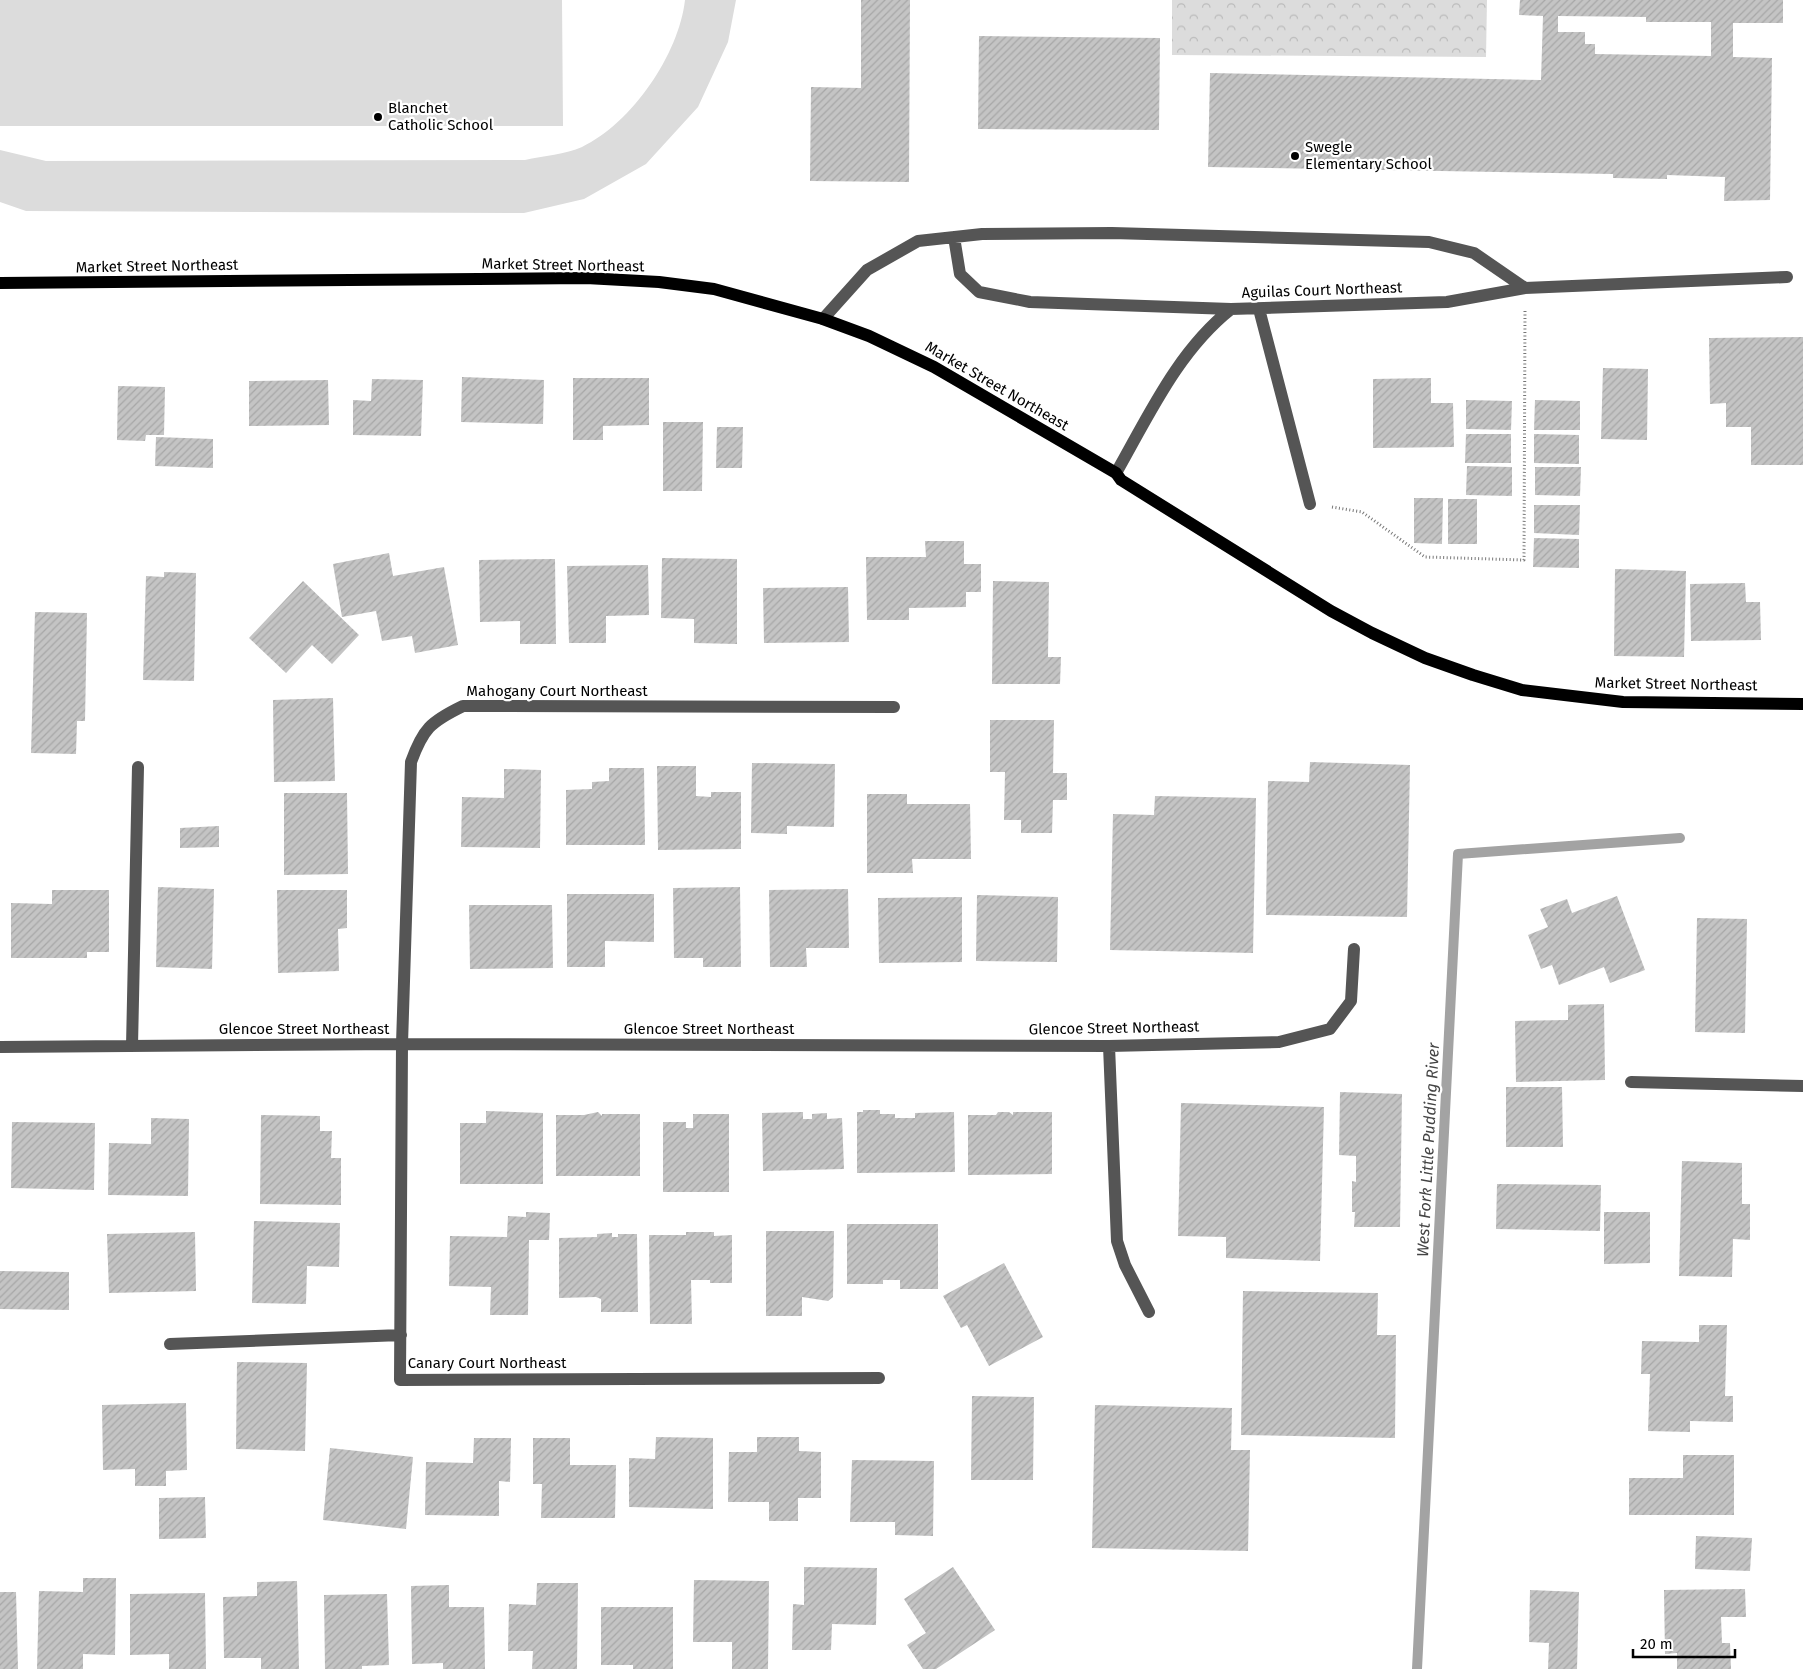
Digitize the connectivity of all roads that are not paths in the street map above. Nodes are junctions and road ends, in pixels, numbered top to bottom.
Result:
1 (954, 237) junction
2 (1787, 276) dead end
3 (0, 283) edge
4 (1525, 288) junction
5 (1259, 308) junction
6 (1231, 309) junction
7 (823, 319) junction
8 (1116, 473) junction
9 (1310, 504) road end
10 (1803, 704) edge
11 (894, 707) dead end
12 (138, 767) dead end
13 (1354, 948) dead end
14 (402, 1044) junction
15 (132, 1046) junction
16 (1109, 1046) junction
17 (0, 1047) edge
18 (1631, 1082) dead end
19 (1803, 1086) edge
20 (1149, 1312) dead end
21 (401, 1335) junction
22 (170, 1344) dead end
23 (879, 1378) dead end

1 - 4 street
1 - 6 street
1 - 7 street
2 - 4 street, Aguilas Court Northeast
3 - 7 main road, Market Street Northeast
4 - 5 street, Aguilas Court Northeast
5 - 6 street, Aguilas Court Northeast
5 - 9 street
6 - 8 street, Aguilas Court Northeast
7 - 8 main road, Market Street Northeast
8 - 10 main road, Market Street Northeast
11 - 14 street, Mahogany Court Northeast
12 - 15 street
13 - 16 street, Glencoe Street Northeast
14 - 15 street, Glencoe Street Northeast
14 - 16 street, Glencoe Street Northeast
14 - 21 street, Canary Court Northeast
15 - 17 street, Glencoe Street Northeast
16 - 20 street
18 - 19 street
21 - 22 street
21 - 23 street, Canary Court Northeast

